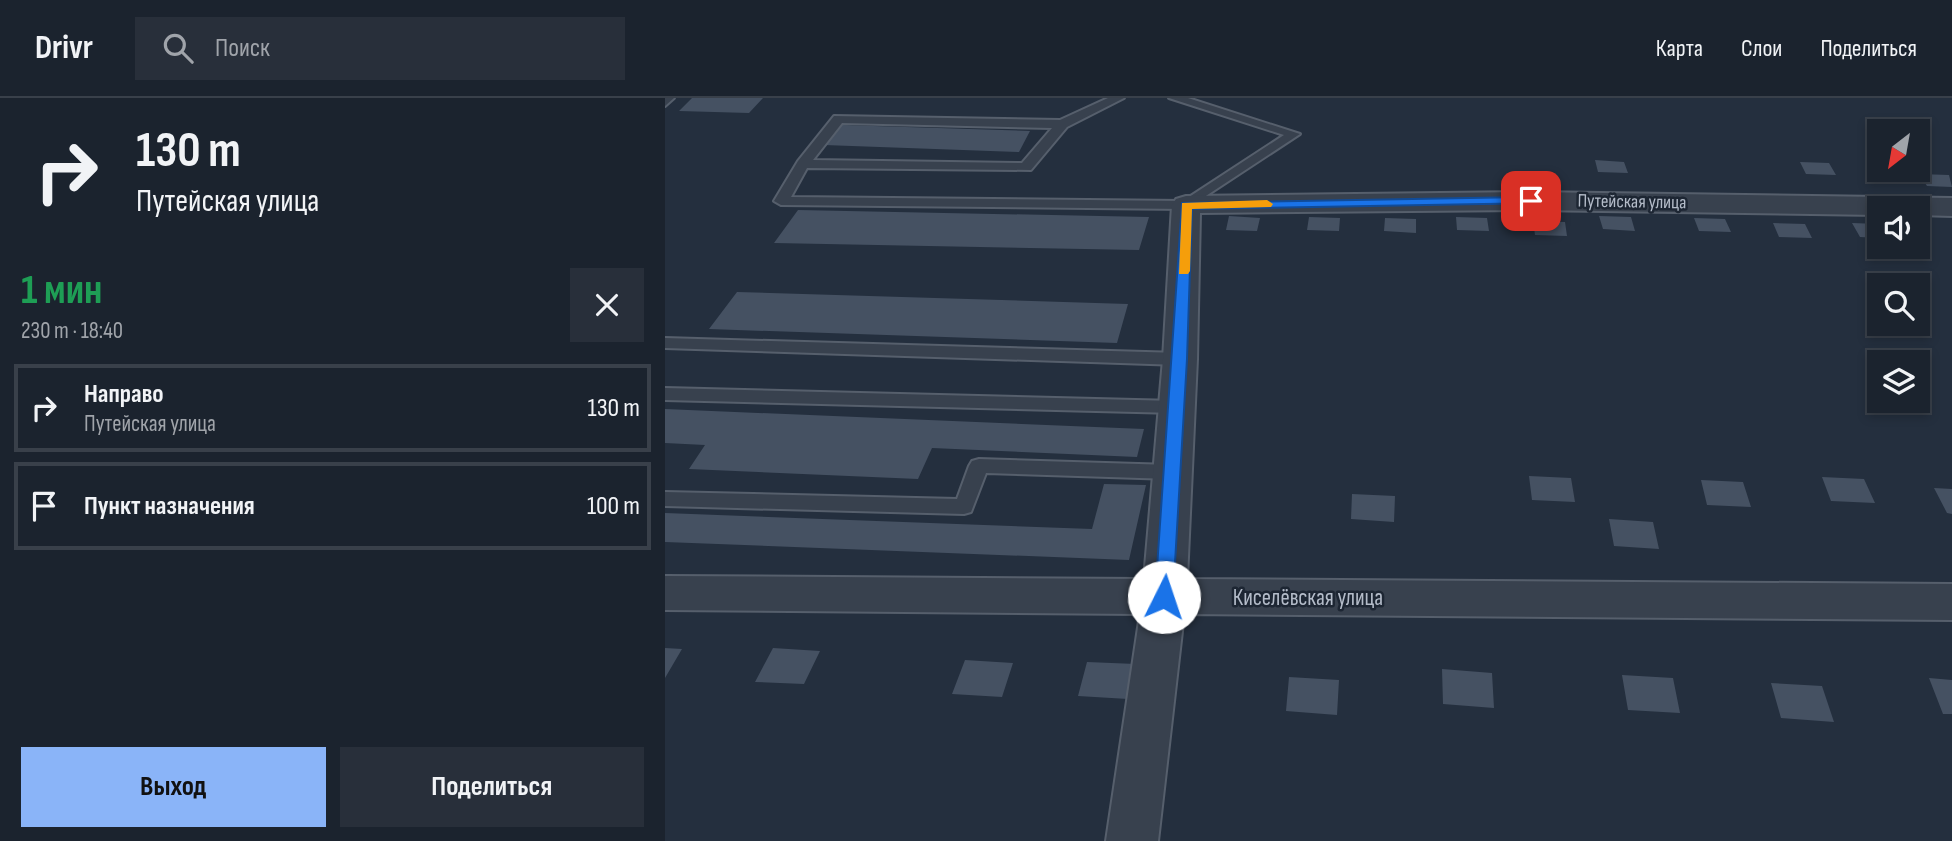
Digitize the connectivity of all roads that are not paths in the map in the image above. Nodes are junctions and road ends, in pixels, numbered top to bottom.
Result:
1 (668, 98) edge
2 (1118, 98) edge
3 (1175, 98) edge
4 (665, 102) edge
5 (1062, 124) junction
6 (803, 164) junction
7 (1186, 205) junction
8 (1952, 206) edge
9 (665, 344) edge
10 (1180, 359) junction
11 (665, 394) edge
12 (1176, 407) junction
13 (1171, 472) junction
14 (665, 499) edge
15 (665, 593) edge
16 (1164, 597) junction
17 (1952, 602) edge
18 (1132, 841) edge

1 - 4 lane
2 - 5 lane
3 - 7 lane
5 - 6 lane
5 - 6 lane
6 - 7 lane
7 - 8 street, Путейская улица
7 - 10 street
9 - 10 lane
10 - 12 street
11 - 12 lane
12 - 13 street
13 - 14 lane
13 - 16 street
15 - 16 street, Киселёвская улица
16 - 17 street, Киселёвская улица
16 - 18 street

